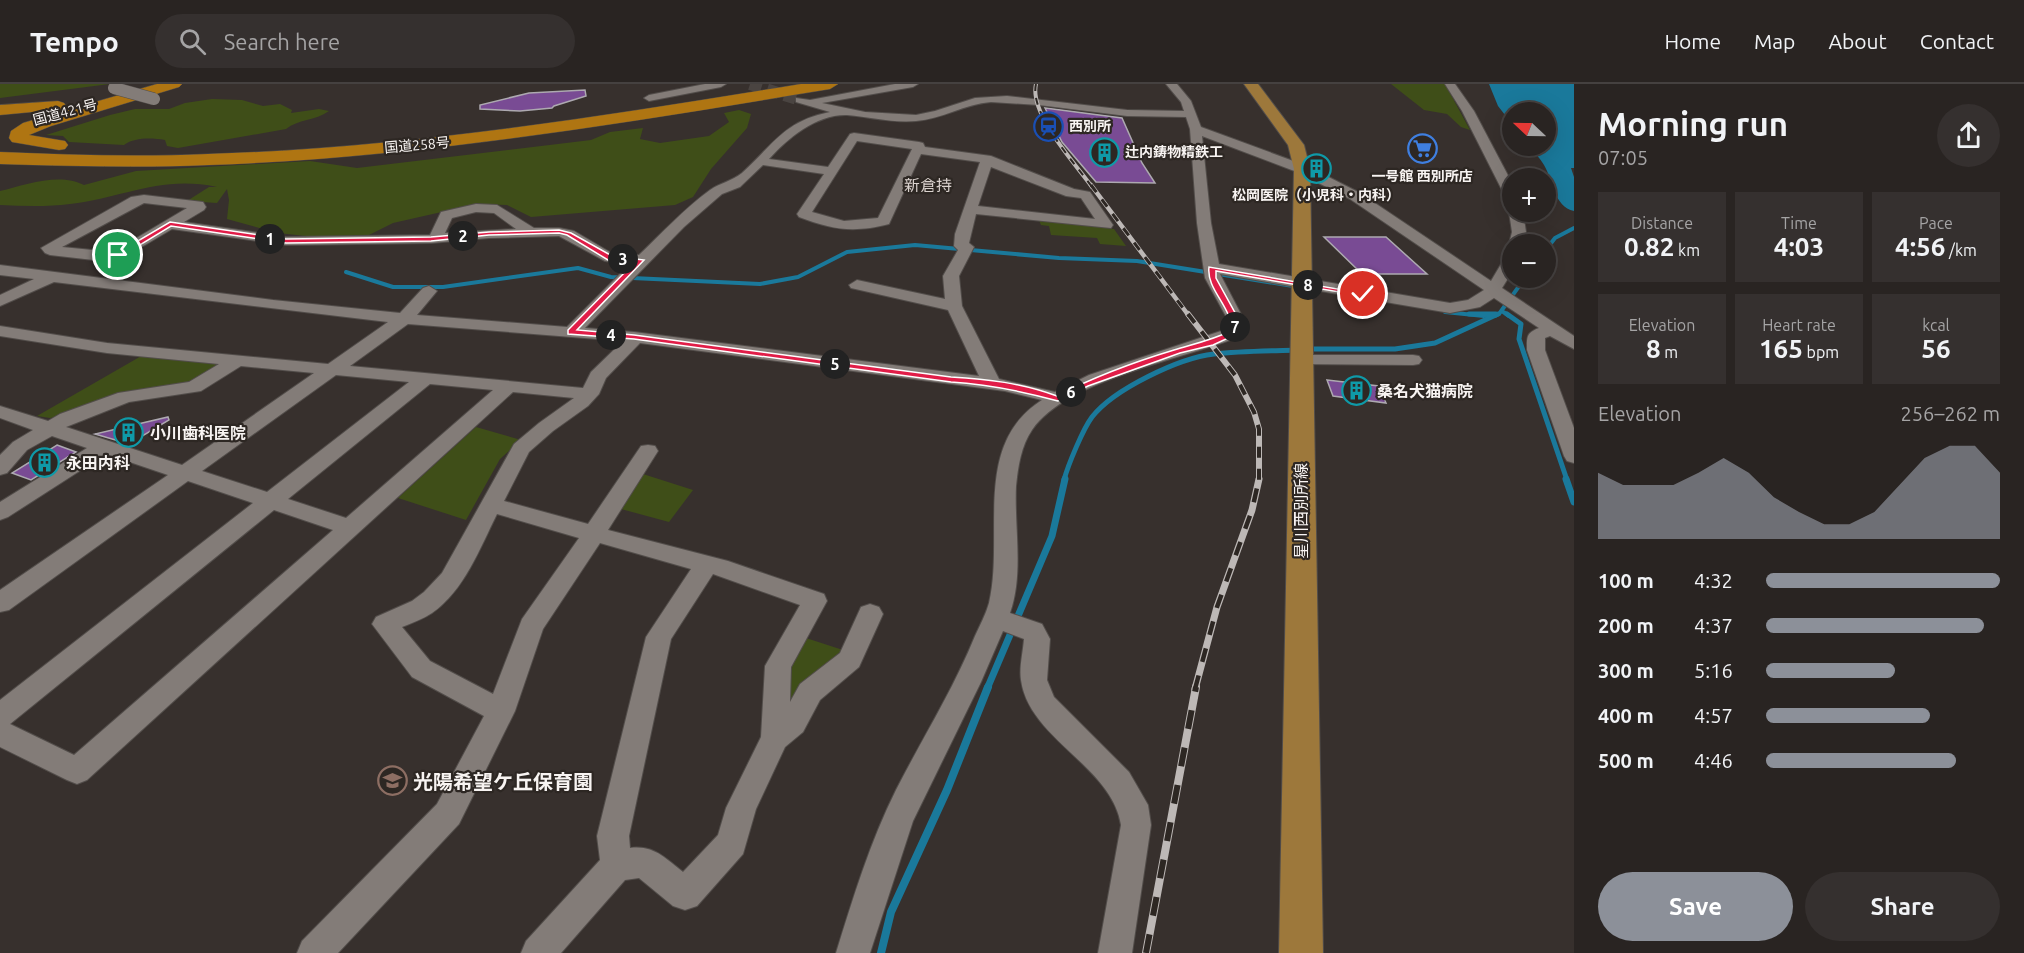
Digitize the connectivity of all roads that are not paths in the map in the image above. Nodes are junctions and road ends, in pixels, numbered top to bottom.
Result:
1 (164, 84) edge
2 (174, 84) edge
3 (721, 84) edge
4 (830, 84) edge
5 (914, 84) edge
6 (1171, 84) edge
7 (1251, 84) edge
8 (1450, 84) edge
9 (114, 88) dead end
10 (154, 89) edge
11 (802, 96) edge
12 (649, 98) dead end
13 (916, 106) dead end
14 (0, 110) edge
15 (845, 112) junction
16 (942, 112) junction
17 (1192, 114) junction
18 (0, 116) edge
19 (902, 117) junction
20 (0, 126) edge
21 (1196, 129) junction
22 (878, 140) junction
23 (0, 150) edge
24 (917, 150) junction
25 (181, 154) junction
26 (0, 158) edge
27 (987, 159) junction
28 (137, 161) junction
29 (759, 161) junction
30 (0, 163) edge
31 (1302, 169) junction
32 (832, 171) junction
33 (1502, 177) edge
34 (970, 209) junction
35 (170, 224) junction
36 (530, 232) junction
37 (442, 238) junction
38 (91, 255) junction
39 (431, 257) dead end
40 (641, 260) junction
41 (0, 270) edge
42 (1212, 271) junction
43 (53, 277) junction
44 (1502, 277) edge
45 (857, 285) dead end
46 (1301, 287) junction
47 (429, 291) dead end
48 (1495, 291) junction
49 (0, 301) edge
50 (954, 306) junction
51 (404, 318) junction
52 (1552, 329) junction
53 (0, 331) edge
54 (571, 332) junction
55 (634, 337) junction
56 (1574, 344) edge
57 (1302, 349) junction
58 (239, 360) junction
59 (1413, 360) dead end
60 (332, 370) junction
61 (426, 378) junction
62 (991, 382) junction
63 (509, 386) junction
64 (589, 394) junction
65 (1058, 399) junction
66 (0, 412) edge
67 (49, 428) junction
68 (103, 447) junction
69 (648, 451) dead end
70 (1574, 456) edge
71 (0, 468) edge
72 (183, 473) junction
73 (270, 502) junction
74 (490, 504) junction
75 (0, 512) edge
76 (349, 528) junction
77 (594, 534) junction
78 (707, 564) junction
79 (0, 603) edge
80 (870, 614) dead end
81 (995, 618) junction
82 (501, 711) junction
83 (0, 716) edge
84 (0, 733) edge
85 (775, 738) junction
86 (617, 865) junction
87 (314, 953) edge
88 (538, 953) edge
89 (853, 953) edge
90 (1115, 953) edge
91 (1301, 953) edge

1 - 20 highway, 国道421号
2 - 25 highway
3 - 12 street
4 - 28 highway, 国道258号
5 - 11 street
6 - 17 street
7 - 31 main road, 星川西別所線
8 - 33 street
9 - 10 street, bridge
10 - 14 highway
10 - 20 highway, 国道421号
11 - 15 street
11 - 25 highway, 国道258号
13 - 16 street
15 - 19 street
15 - 29 street
16 - 17 street
16 - 19 street
17 - 21 street
18 - 20 highway
19 - 22 street
21 - 31 street
21 - 42 street
22 - 24 street
22 - 32 street
23 - 25 highway, 国道258号
24 - 27 street
24 - 32 street
26 - 28 highway, 国道258号
27 - 34 street
27 - 34 street
28 - 30 highway
29 - 32 street
29 - 40 street
31 - 46 main road, 星川西別所線
31 - 48 street
34 - 50 street
35 - 37 street
35 - 38 street
35 - 38 street
36 - 37 street
36 - 37 street
36 - 40 street
37 - 39 street
38 - 43 street
40 - 54 street
41 - 43 street
42 - 46 street
42 - 65 street
43 - 49 street
43 - 51 street
44 - 48 street
45 - 50 street
46 - 48 street
46 - 57 main road, 星川西別所線
47 - 51 street
48 - 52 street
50 - 62 street
51 - 54 street
51 - 60 street
52 - 56 street
52 - 70 street
53 - 58 street
54 - 55 street
55 - 62 street
55 - 64 street
57 - 59 street
57 - 91 main road, 星川西別所線
58 - 60 street
58 - 67 street
60 - 61 street
60 - 72 street
61 - 63 street
61 - 73 street
62 - 65 street
63 - 64 street
63 - 76 street
64 - 74 street
65 - 81 street
66 - 67 street
67 - 68 street
67 - 71 street
68 - 72 street
68 - 75 street
69 - 77 street
72 - 73 street
72 - 79 street
73 - 76 street
73 - 83 street
74 - 77 street
74 - 82 street
76 - 84 street
77 - 78 street
77 - 82 street
78 - 85 street
78 - 86 street
80 - 85 street
81 - 89 street
81 - 90 street
82 - 87 street
85 - 86 street
86 - 88 street

